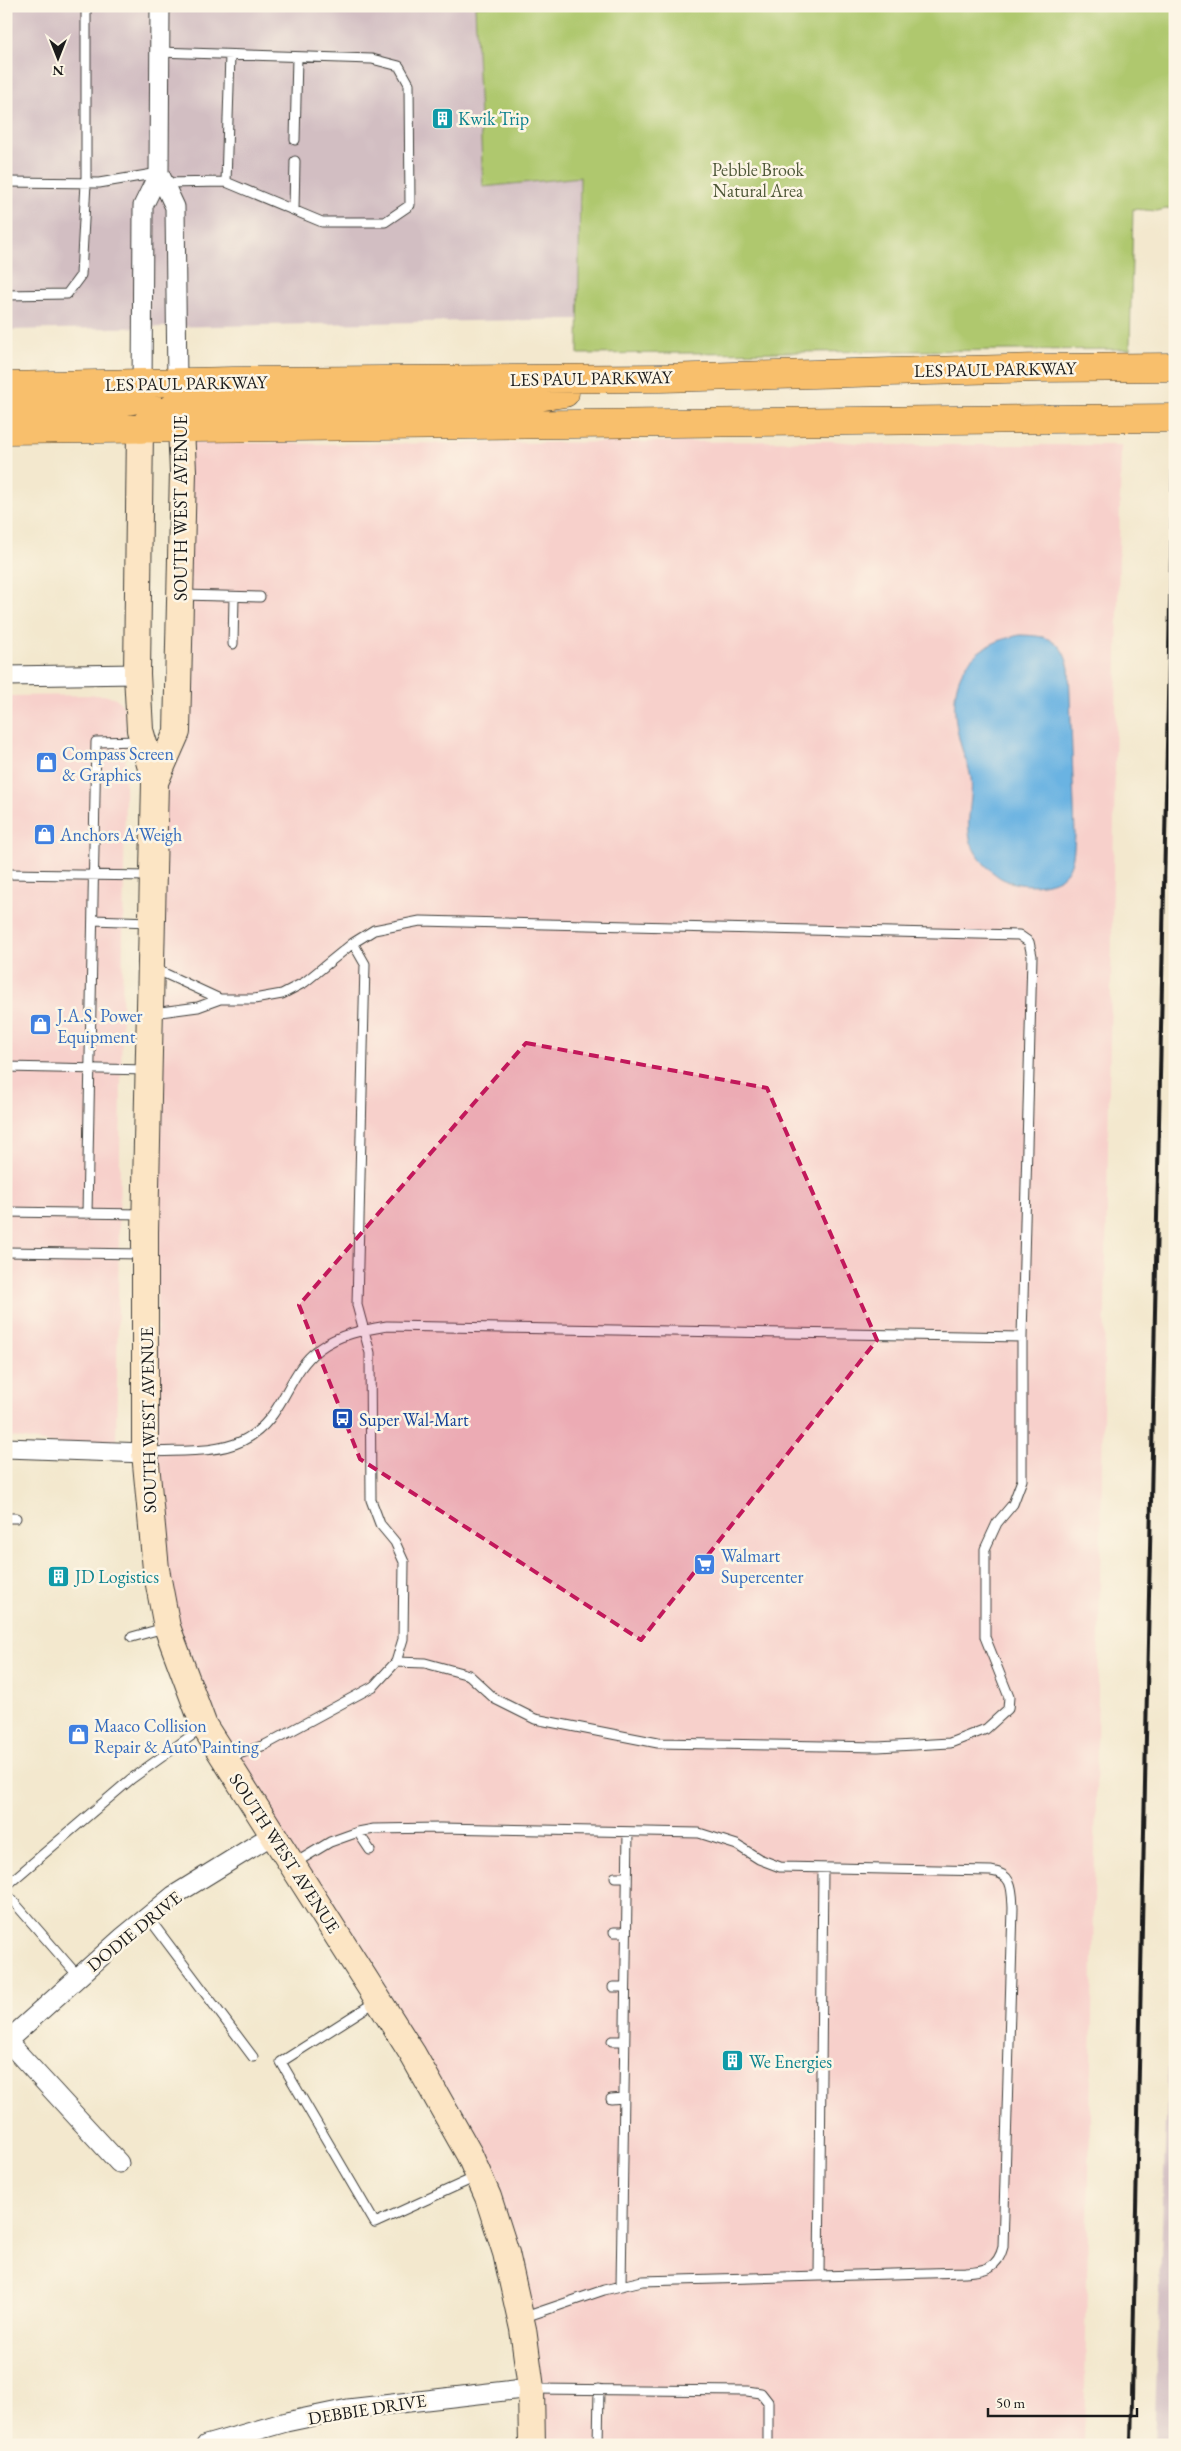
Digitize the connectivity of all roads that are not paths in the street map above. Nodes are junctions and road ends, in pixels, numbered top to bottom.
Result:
1 (86, 6) edge
2 (160, 6) edge
3 (160, 52) junction
4 (230, 55) junction
5 (297, 57) junction
6 (296, 140) dead end
7 (295, 161) dead end
8 (161, 178) junction
9 (6, 182) edge
10 (226, 182) junction
11 (86, 183) junction
12 (294, 210) junction
13 (6, 295) edge
14 (1175, 367) edge
15 (6, 386) edge
16 (142, 392) junction
17 (180, 406) junction
18 (6, 408) edge
19 (1175, 418) edge
20 (140, 429) junction
21 (6, 430) edge
22 (180, 595) junction
23 (234, 597) junction
24 (260, 597) dead end
25 (233, 644) dead end
26 (137, 674) junction
27 (6, 676) edge
28 (143, 741) junction
29 (155, 782) junction
30 (6, 874) edge
31 (94, 875) junction
32 (152, 876) junction
33 (93, 920) junction
34 (150, 922) junction
35 (353, 943) junction
36 (149, 966) junction
37 (220, 1000) junction
38 (148, 1014) junction
39 (6, 1067) edge
40 (90, 1069) junction
41 (148, 1070) junction
42 (6, 1212) edge
43 (87, 1214) junction
44 (146, 1214) junction
45 (6, 1252) edge
46 (145, 1254) junction
47 (365, 1330) junction
48 (1022, 1337) junction
49 (6, 1448) edge
50 (145, 1452) junction
51 (166, 1627) junction
52 (132, 1637) dead end
53 (396, 1662) junction
54 (204, 1726) junction
55 (224, 1759) junction
56 (358, 1832) junction
57 (628, 1832) junction
58 (272, 1834) junction
59 (370, 1850) dead end
60 (293, 1865) junction
61 (823, 1869) junction
62 (615, 1876) dead end
63 (627, 1876) junction
64 (6, 1886) edge
65 (6, 1893) edge
66 (148, 1917) junction
67 (614, 1932) dead end
68 (626, 1932) junction
69 (79, 1977) junction
70 (613, 1987) dead end
71 (626, 1987) junction
72 (378, 2000) junction
73 (6, 2041) edge
74 (612, 2041) dead end
75 (624, 2041) junction
76 (254, 2057) dead end
77 (624, 2098) junction
78 (611, 2099) dead end
79 (119, 2163) dead end
80 (479, 2176) junction
81 (820, 2276) junction
82 (621, 2286) junction
83 (521, 2318) junction
84 (531, 2388) junction
85 (600, 2390) junction
86 (206, 2445) edge
87 (532, 2445) edge
88 (598, 2445) edge
89 (768, 2445) edge

1 - 11 lane
2 - 3 street, SOUTH WEST AVENUE
3 - 4 lane
3 - 8 street, SOUTH WEST AVENUE
4 - 5 lane
4 - 10 lane
5 - 6 lane
5 - 12 lane
7 - 12 lane
8 - 10 lane
8 - 11 lane
8 - 16 street, SOUTH WEST AVENUE
8 - 17 street, SOUTH WEST AVENUE
9 - 11 lane
10 - 12 lane
11 - 13 lane
14 - 17 main road, LES PAUL PARKWAY
15 - 16 main road, LES PAUL PARKWAY
16 - 17 main road
16 - 18 main road
16 - 20 street, SOUTH WEST AVENUE
17 - 19 main road, LES PAUL PARKWAY, bridge
17 - 20 main road, LES PAUL PARKWAY
17 - 22 street, SOUTH WEST AVENUE
20 - 21 main road, LES PAUL PARKWAY
20 - 26 street, SOUTH WEST AVENUE
22 - 23 lane
22 - 29 street, SOUTH WEST AVENUE
23 - 24 lane
23 - 25 lane
26 - 27 street
26 - 28 street, SOUTH WEST AVENUE
28 - 29 street, SOUTH WEST AVENUE
28 - 31 lane
29 - 32 street, SOUTH WEST AVENUE
30 - 31 lane
31 - 32 lane
31 - 33 lane
32 - 34 street, SOUTH WEST AVENUE
33 - 34 lane
33 - 40 lane
34 - 36 street, SOUTH WEST AVENUE
35 - 37 lane
35 - 47 lane
35 - 48 lane
36 - 37 lane
36 - 38 street, SOUTH WEST AVENUE
37 - 38 lane
38 - 41 street, SOUTH WEST AVENUE
39 - 40 lane
40 - 41 lane
40 - 43 lane
41 - 44 street, SOUTH WEST AVENUE
42 - 43 lane
43 - 44 lane
44 - 46 street, SOUTH WEST AVENUE
45 - 46 lane
46 - 50 street, SOUTH WEST AVENUE
47 - 48 lane
47 - 50 lane
47 - 53 lane
48 - 53 lane
49 - 50 street
50 - 51 street, SOUTH WEST AVENUE
51 - 52 lane
51 - 54 street, SOUTH WEST AVENUE
53 - 55 lane
54 - 55 street, SOUTH WEST AVENUE
54 - 64 lane
55 - 58 street, SOUTH WEST AVENUE
56 - 57 lane
56 - 59 lane
56 - 60 lane
57 - 61 lane
57 - 63 lane
58 - 60 street, SOUTH WEST AVENUE
58 - 66 street, DODIE DRIVE
60 - 72 street, SOUTH WEST AVENUE
61 - 81 lane
61 - 81 lane
62 - 63 lane
63 - 68 lane
65 - 69 lane
66 - 69 street, DODIE DRIVE
66 - 76 lane
67 - 68 lane
68 - 71 lane
69 - 73 street, DODIE DRIVE
70 - 71 lane
71 - 75 lane
72 - 80 street, SOUTH WEST AVENUE
72 - 80 lane
73 - 79 street
74 - 75 lane
75 - 77 lane
77 - 78 lane
77 - 82 lane
80 - 83 street, SOUTH WEST AVENUE
81 - 82 lane
82 - 83 lane
83 - 84 street, SOUTH WEST AVENUE
84 - 85 lane
84 - 86 street, DEBBIE DRIVE
84 - 87 street, SOUTH WEST AVENUE
85 - 88 lane
85 - 89 lane

